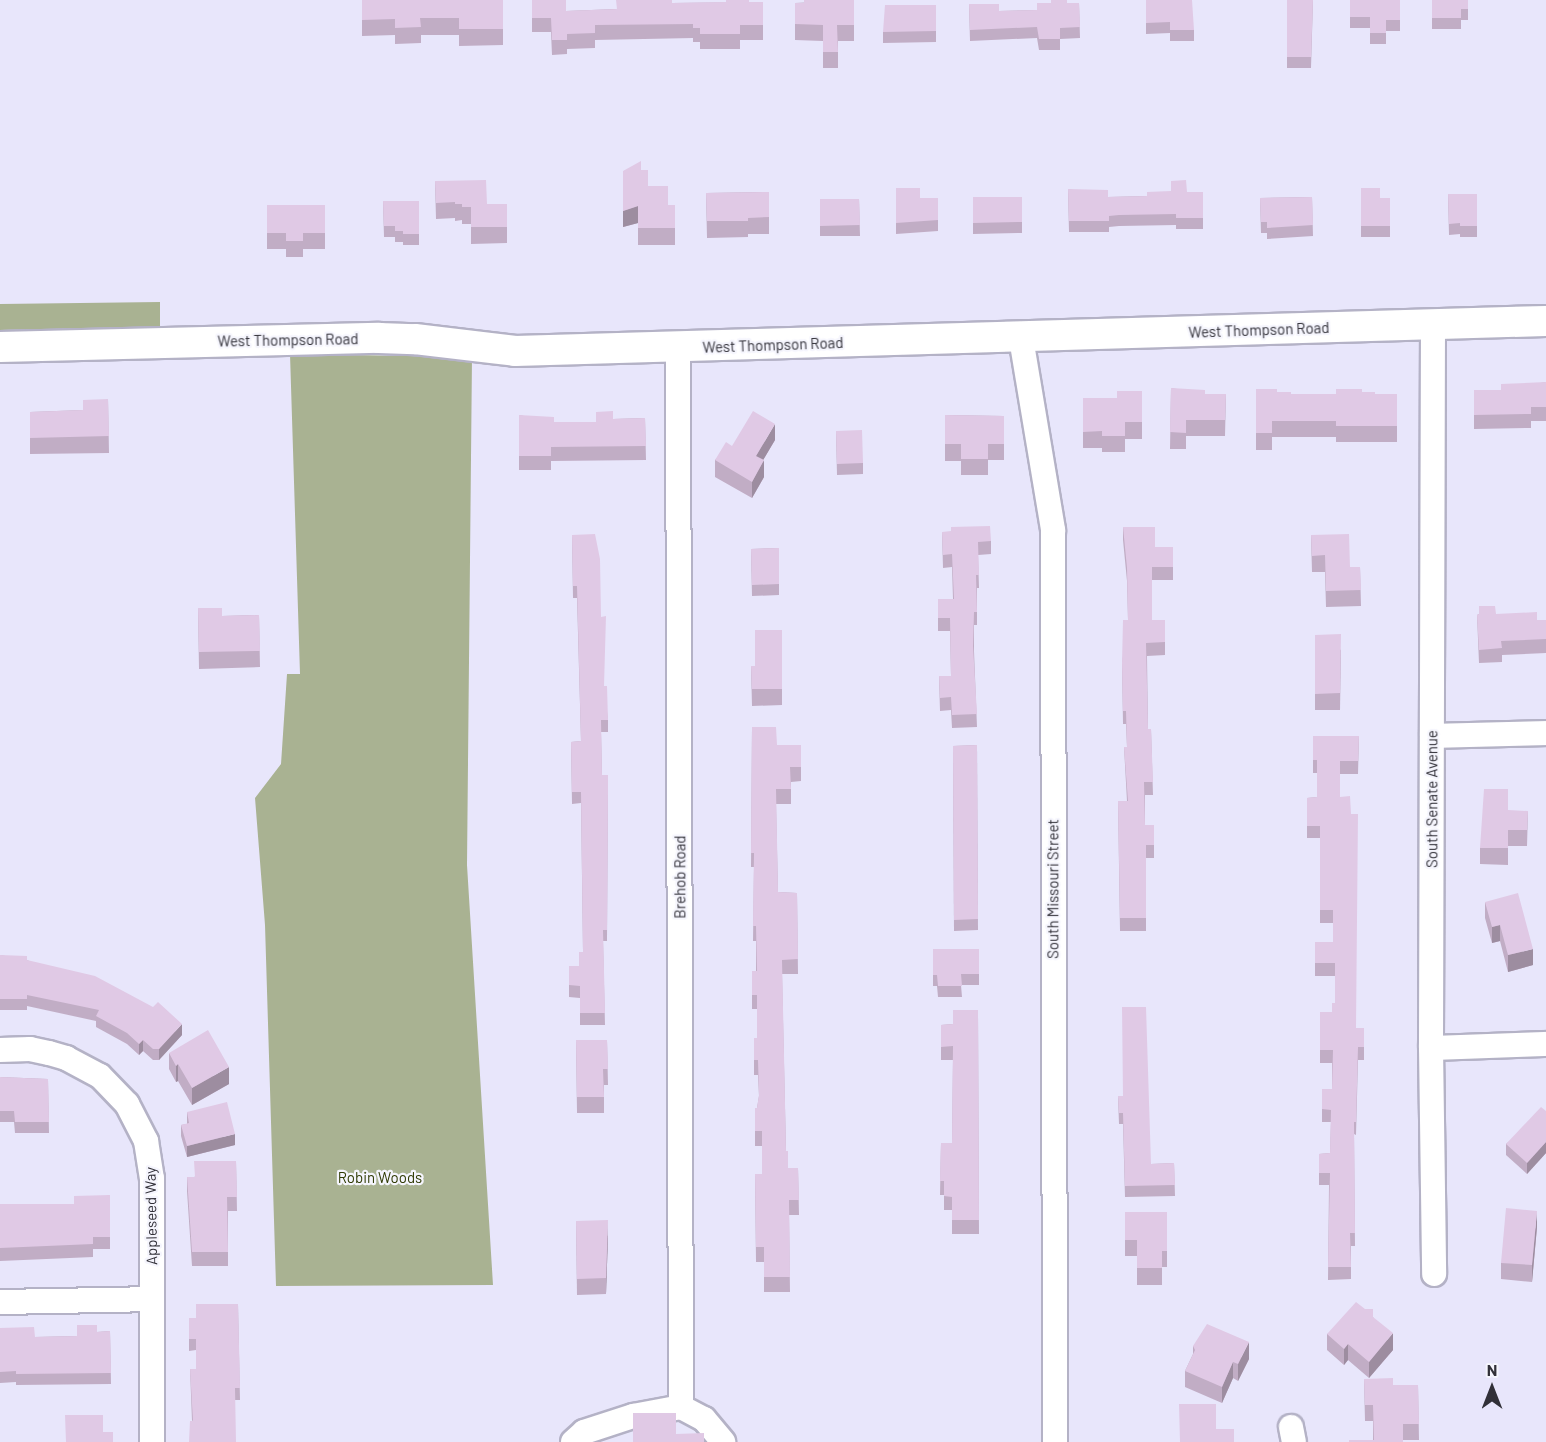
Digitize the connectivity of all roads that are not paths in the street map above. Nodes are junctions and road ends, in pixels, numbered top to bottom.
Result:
1 (1546, 321) edge
2 (1433, 325) junction
3 (1021, 338) junction
4 (0, 347) edge
5 (678, 347) junction
6 (1546, 733) edge
7 (1432, 736) junction
8 (1546, 1044) edge
9 (1431, 1048) junction
10 (0, 1050) edge
11 (1434, 1274) dead end
12 (152, 1299) junction
13 (0, 1302) edge
14 (681, 1407) junction
15 (602, 1434) edge
16 (152, 1442) edge
17 (573, 1442) edge
18 (723, 1442) edge
19 (1055, 1442) edge

1 - 2 main road, West Thompson Road
2 - 3 main road, West Thompson Road
2 - 7 street, South Senate Avenue
3 - 5 main road, West Thompson Road
3 - 19 street, South Missouri Street
4 - 5 main road, West Thompson Road
5 - 14 street, Brehob Road
6 - 7 street
7 - 9 street, South Senate Avenue
8 - 9 street
9 - 11 street, South Senate Avenue
10 - 12 street, Appleseed Way
12 - 13 street
12 - 16 street, Appleseed Way
14 - 15 street
14 - 18 street
15 - 17 street

